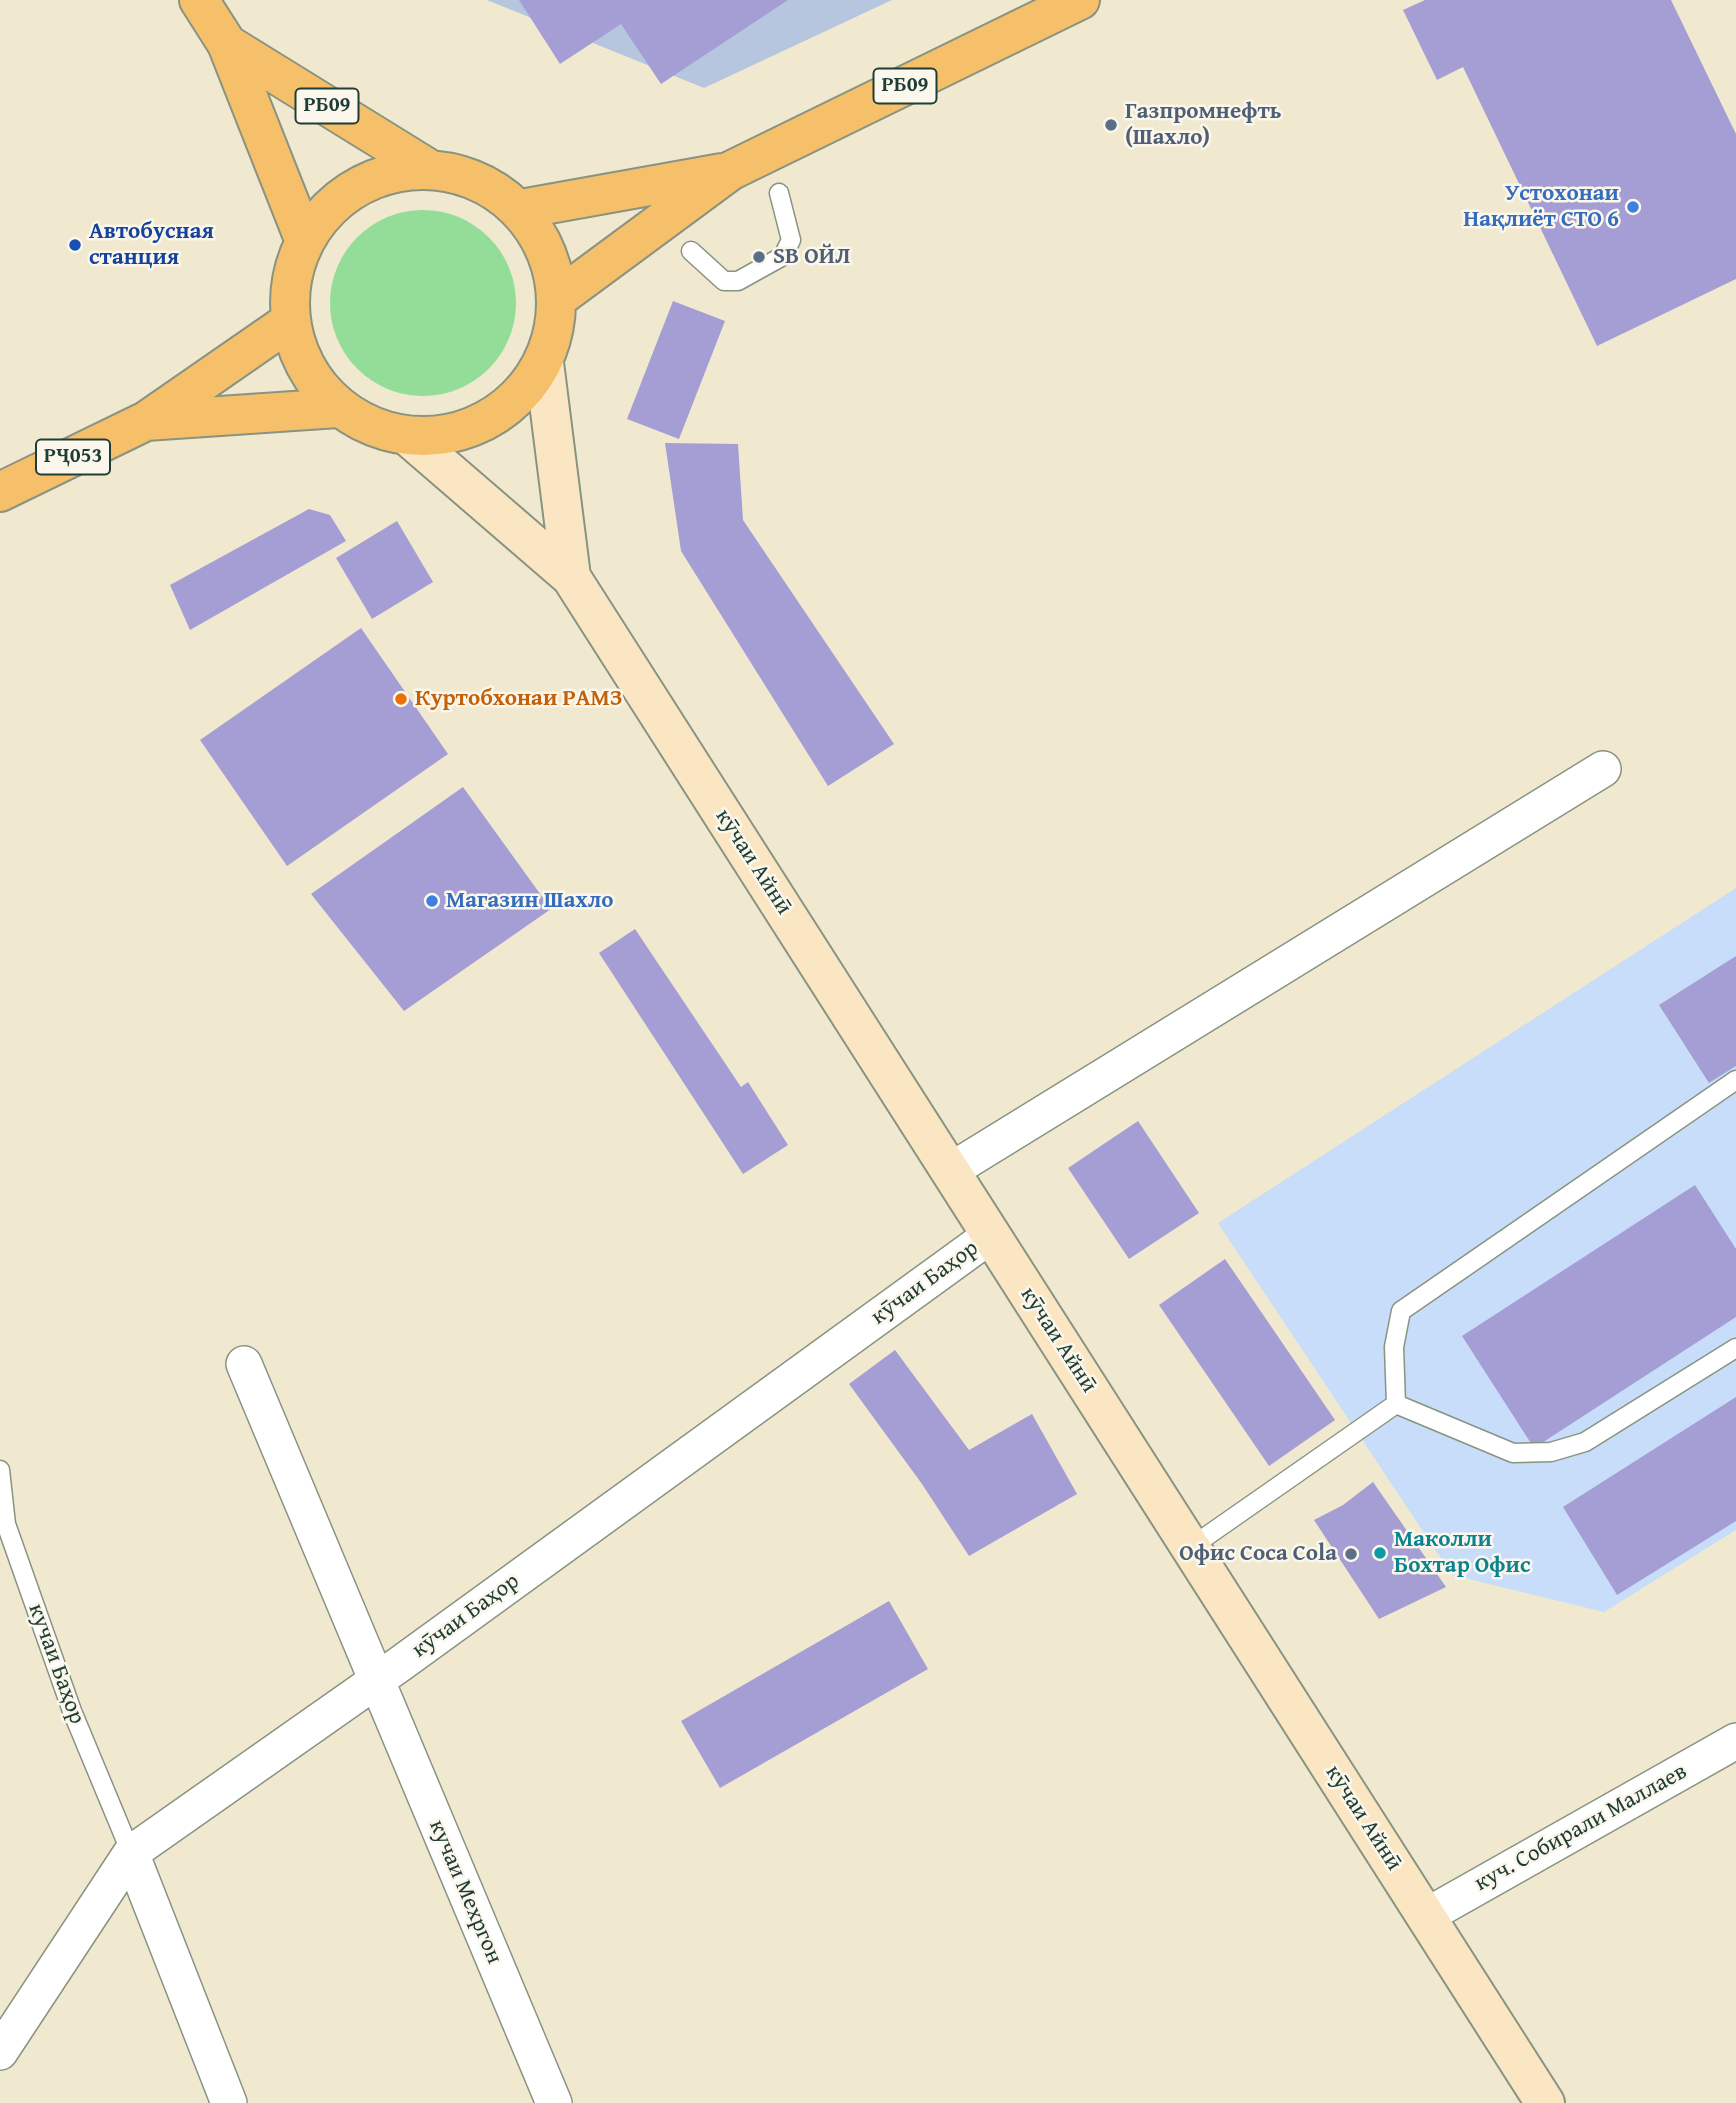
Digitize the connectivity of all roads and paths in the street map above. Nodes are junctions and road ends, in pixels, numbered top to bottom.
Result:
1 (199, 0) edge
2 (1080, 0) edge
3 (227, 44) junction
4 (426, 167) junction
5 (730, 171) junction
6 (779, 193) dead end
7 (521, 209) junction
8 (304, 239) junction
9 (691, 251) dead end
10 (558, 298) junction
11 (289, 321) junction
12 (544, 363) junction
13 (338, 408) junction
14 (146, 421) junction
15 (410, 438) junction
16 (0, 492) edge
17 (571, 577) junction
18 (1603, 769) dead end
19 (1736, 1080) edge
20 (950, 1171) junction
21 (991, 1235) junction
22 (1736, 1348) edge
23 (244, 1364) dead end
24 (1396, 1404) junction
25 (0, 1470) edge
26 (1191, 1547) junction
27 (377, 1680) junction
28 (1736, 1741) edge
29 (131, 1853) junction
30 (1426, 1916) junction
31 (0, 2053) edge
32 (229, 2103) edge
33 (554, 2103) edge
34 (1545, 2103) edge

1 - 3 main road, РБ09
2 - 5 main road, РБ09
3 - 4 main road, РБ09
3 - 8 main road, РБ09
4 - 7 main road
4 - 8 main road
5 - 7 main road, РБ09
5 - 10 main road, РБ09
6 - 9 lane
7 - 10 main road
8 - 11 main road
10 - 12 main road
11 - 13 main road
11 - 14 main road
12 - 15 main road
12 - 17 main road, кӯчаи Айнӣ
13 - 14 main road
13 - 15 main road
14 - 16 main road, РҶ053
15 - 17 main road, кӯчаи Айнӣ
17 - 20 main road, кӯчаи Айнӣ
18 - 20 street
19 - 24 lane
20 - 21 main road, кӯчаи Айнӣ
21 - 26 main road, кӯчаи Айнӣ
21 - 27 street, кӯчаи Баҳор
22 - 24 lane
23 - 27 street
24 - 26 lane
25 - 29 lane, кучаи Баҳор
26 - 30 main road, кӯчаи Айнӣ
27 - 29 street, кӯчаи Баҳор
27 - 33 street, кучаи Мехргон
28 - 30 street, куч. Собирали Маллаев
29 - 31 street, кӯчаи Баҳор
29 - 32 street
30 - 34 main road, кӯчаи Айнӣ

